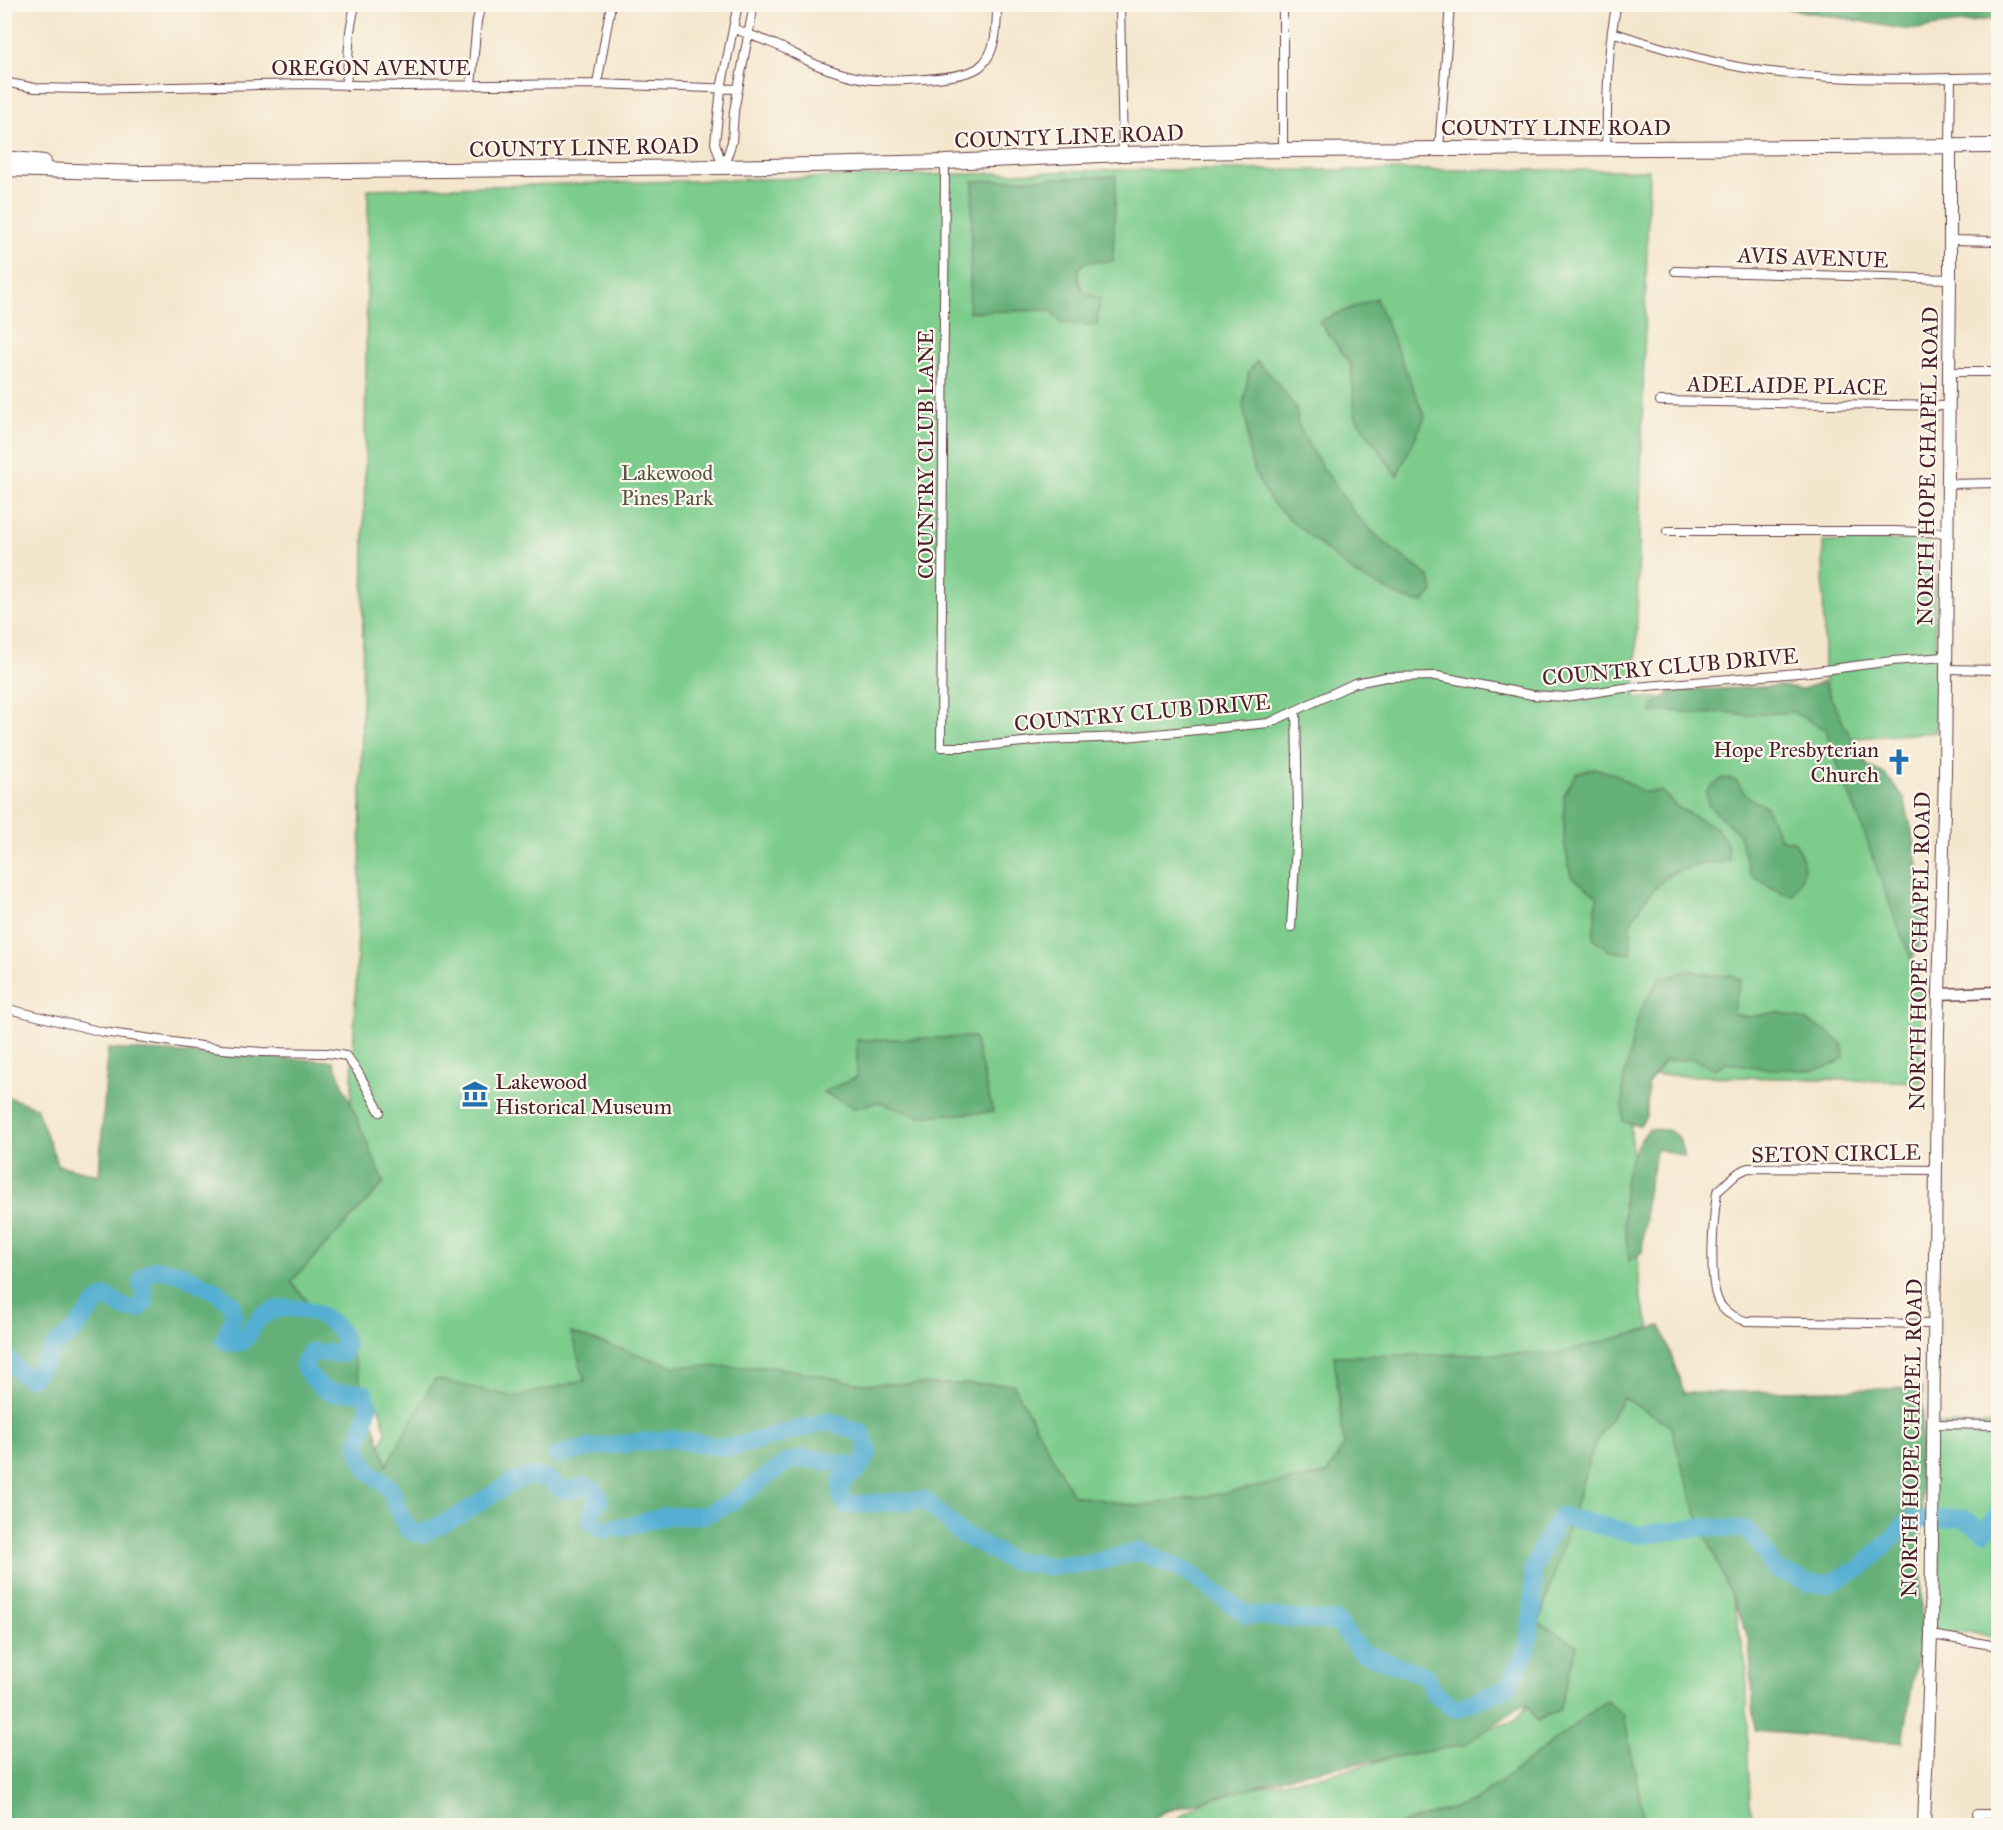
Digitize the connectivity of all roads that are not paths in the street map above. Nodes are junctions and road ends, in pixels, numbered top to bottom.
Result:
1 (355, 4) edge
2 (481, 4) edge
3 (611, 4) edge
4 (738, 4) edge
5 (754, 4) edge
6 (997, 4) edge
7 (1120, 4) edge
8 (1283, 4) edge
9 (1450, 4) edge
10 (1617, 4) edge
11 (733, 28) junction
12 (1612, 32) junction
13 (748, 34) junction
14 (1998, 77) edge
15 (1951, 78) junction
16 (4, 82) edge
17 (597, 84) junction
18 (346, 86) junction
19 (471, 86) junction
20 (721, 89) junction
21 (738, 89) junction
22 (1950, 146) junction
23 (1998, 146) edge
24 (1606, 147) junction
25 (1439, 148) junction
26 (1283, 150) junction
27 (1123, 154) junction
28 (5, 160) edge
29 (945, 162) junction
30 (723, 167) junction
31 (1950, 240) junction
32 (1998, 241) edge
33 (1675, 271) dead end
34 (1950, 279) junction
35 (1948, 372) junction
36 (1998, 372) edge
37 (1660, 401) dead end
38 (1948, 406) junction
39 (1998, 483) edge
40 (1948, 484) junction
41 (1666, 531) dead end
42 (1947, 533) junction
43 (1945, 663) junction
44 (1998, 670) edge
45 (1296, 711) junction
46 (942, 747) joint
47 (1291, 927) dead end
48 (1998, 992) edge
49 (1938, 994) junction
50 (4, 1008) edge
51 (380, 1112) dead end
52 (1935, 1170) junction
53 (1933, 1324) junction
54 (1932, 1424) junction
55 (1998, 1425) edge
56 (1931, 1635) junction
57 (1998, 1646) edge
58 (1977, 1814) dead end
59 (1998, 1814) edge
60 (1924, 1826) edge

1 - 18 street
2 - 19 street
3 - 17 street
4 - 11 street
5 - 13 street
6 - 13 street
7 - 27 street
8 - 26 street
9 - 25 street
10 - 12 street
11 - 13 street
11 - 20 street
12 - 15 street
12 - 24 street
13 - 21 street
14 - 15 street
15 - 22 street, NORTH HOPE CHAPEL ROAD
16 - 18 street, OREGON AVENUE
17 - 19 street, OREGON AVENUE
17 - 20 street, OREGON AVENUE
18 - 19 street, OREGON AVENUE
20 - 21 street, OREGON AVENUE
20 - 30 street
21 - 30 street
22 - 23 main road, COUNTY LINE ROAD
22 - 24 main road, COUNTY LINE ROAD
22 - 31 main road, NORTH HOPE CHAPEL ROAD
24 - 25 main road, COUNTY LINE ROAD
25 - 26 main road, COUNTY LINE ROAD
26 - 27 main road, COUNTY LINE ROAD
27 - 29 main road, COUNTY LINE ROAD
28 - 30 main road, COUNTY LINE ROAD
29 - 30 main road, COUNTY LINE ROAD
29 - 46 street, COUNTRY CLUB LANE
31 - 32 street
31 - 34 main road, NORTH HOPE CHAPEL ROAD
33 - 34 street, AVIS AVENUE
34 - 35 main road, NORTH HOPE CHAPEL ROAD
35 - 36 street
35 - 38 main road, NORTH HOPE CHAPEL ROAD
37 - 38 street, ADELAIDE PLACE
38 - 40 main road, NORTH HOPE CHAPEL ROAD
39 - 40 street
40 - 42 main road, NORTH HOPE CHAPEL ROAD
41 - 42 street
42 - 43 main road, NORTH HOPE CHAPEL ROAD
43 - 44 street, COUNTRY CLUB DRIVE
43 - 45 street, COUNTRY CLUB DRIVE
43 - 49 main road, NORTH HOPE CHAPEL ROAD
45 - 46 street, COUNTRY CLUB DRIVE
45 - 47 street
48 - 49 street
49 - 52 main road, NORTH HOPE CHAPEL ROAD
50 - 51 street
52 - 53 main road, NORTH HOPE CHAPEL ROAD
52 - 53 street, SETON CIRCLE
53 - 54 main road, NORTH HOPE CHAPEL ROAD
54 - 55 street
54 - 56 main road, NORTH HOPE CHAPEL ROAD
56 - 57 street
56 - 60 main road, NORTH HOPE CHAPEL ROAD
58 - 59 street

